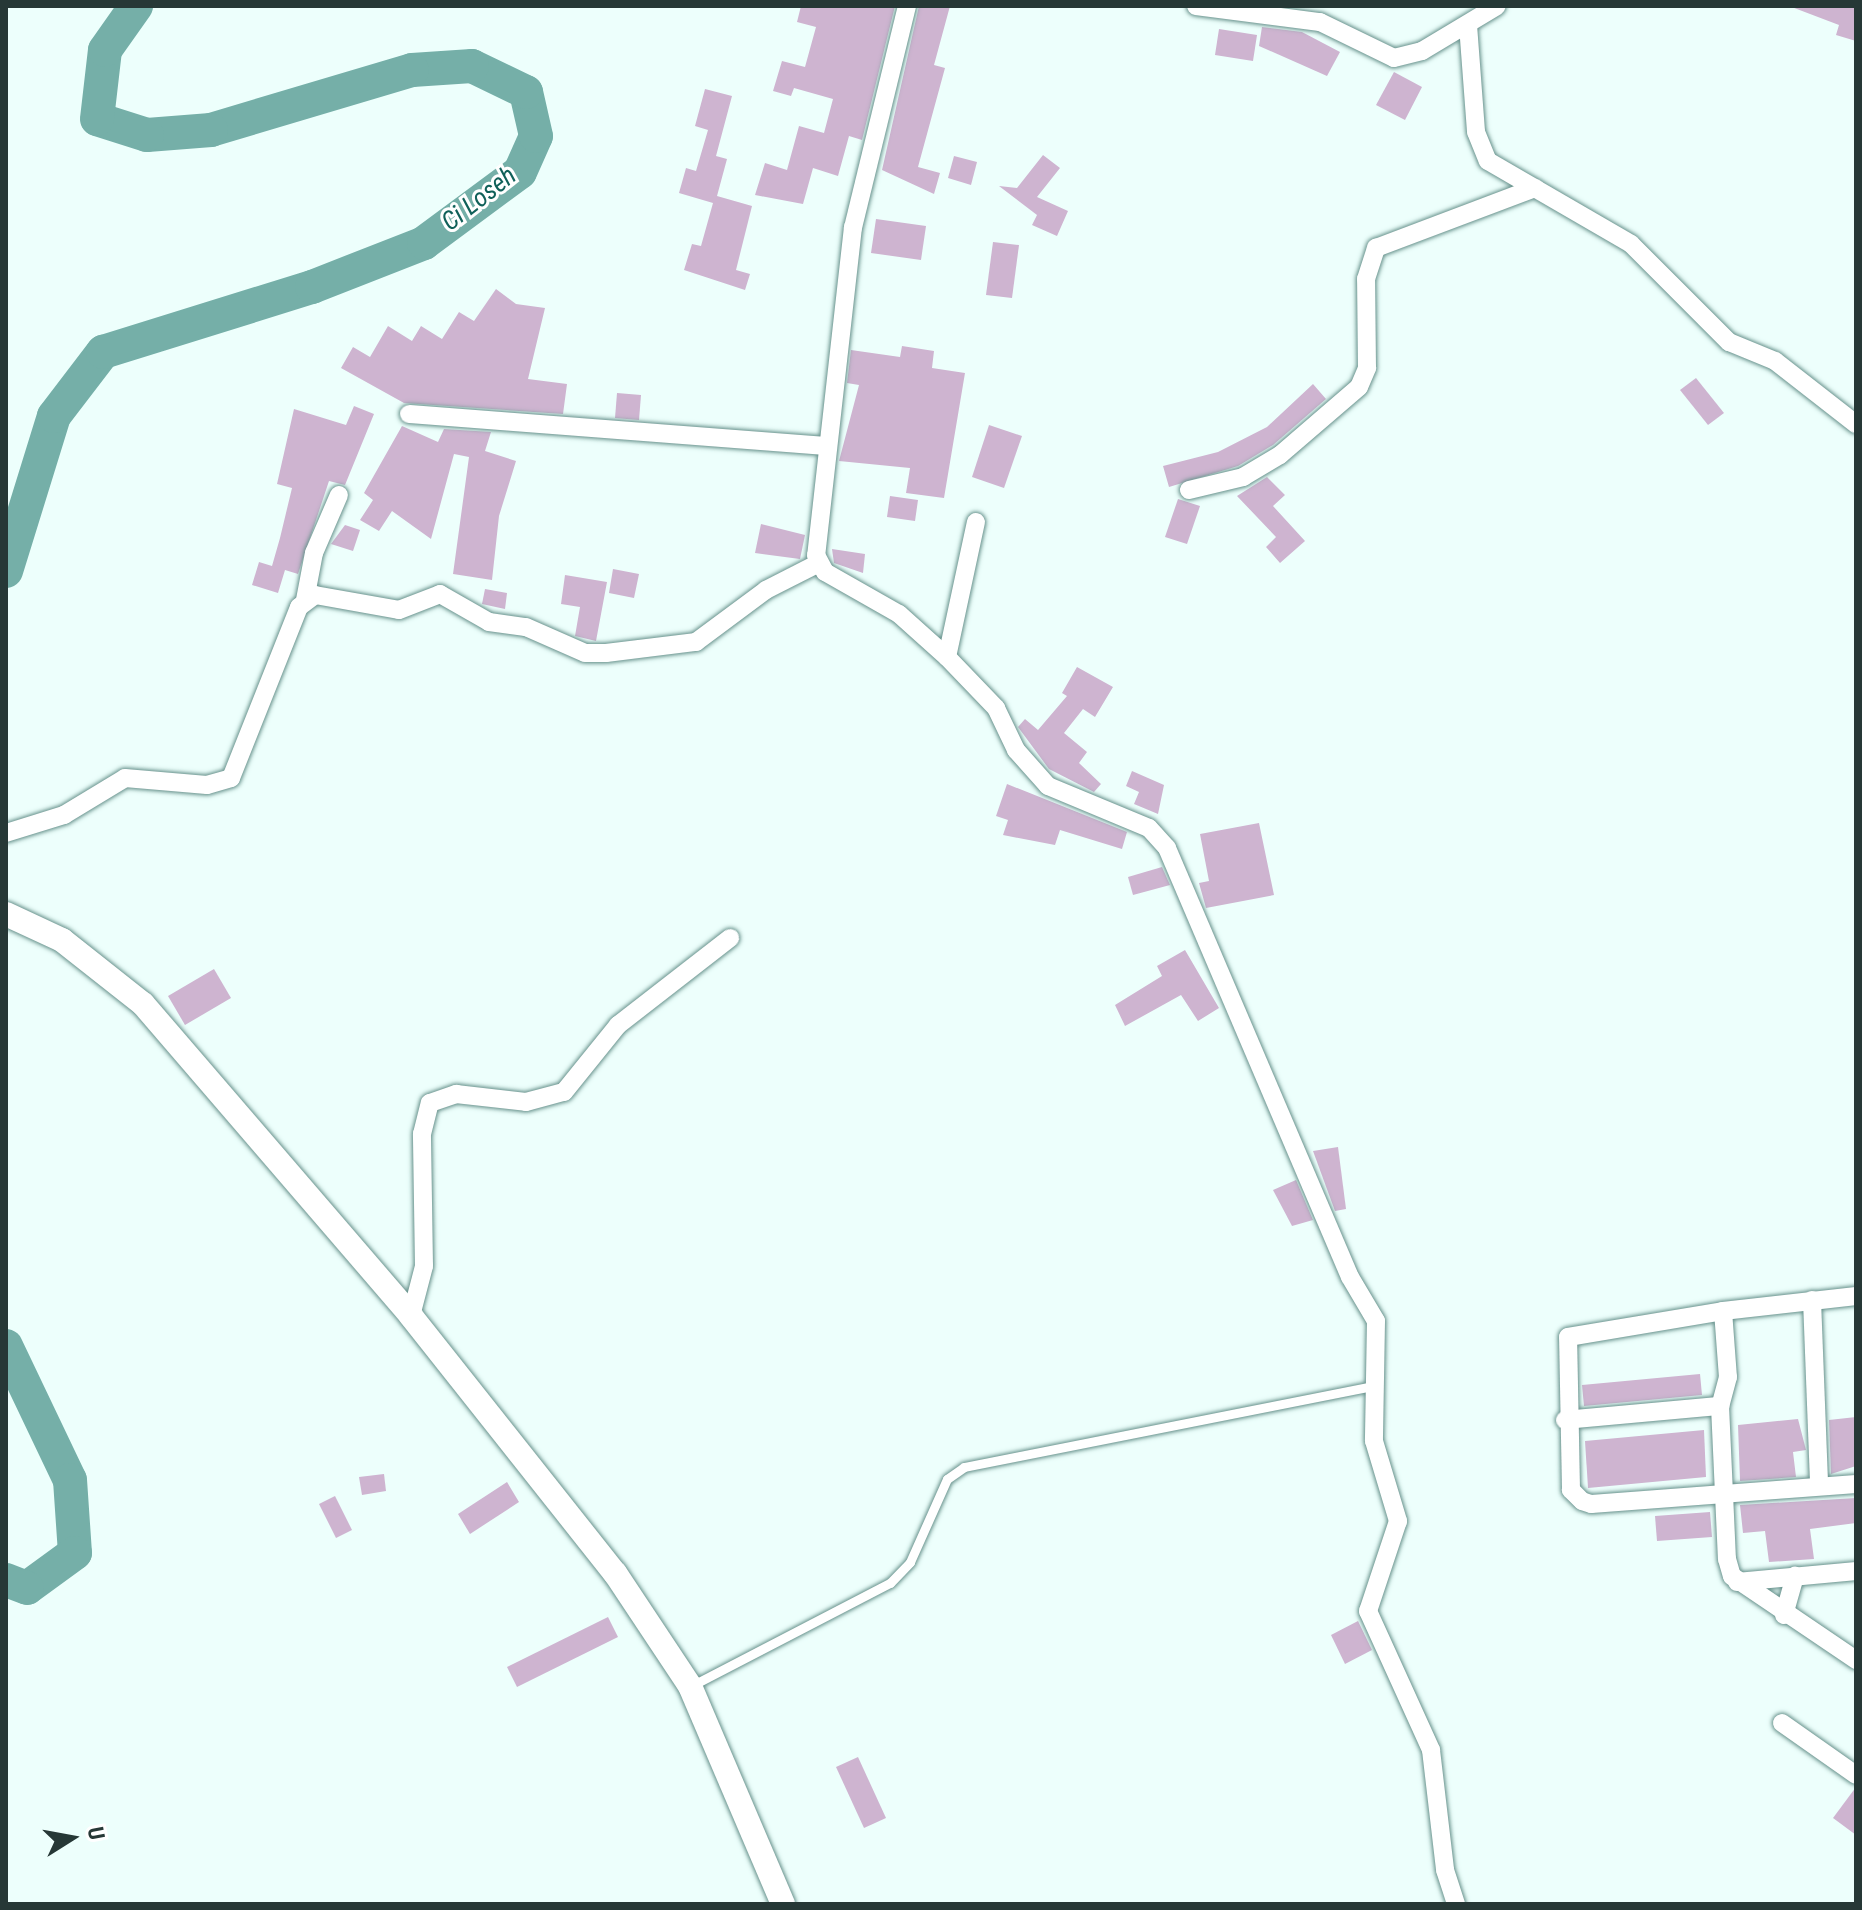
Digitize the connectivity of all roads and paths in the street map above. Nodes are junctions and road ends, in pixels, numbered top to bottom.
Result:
1 (907, 6) edge
2 (1196, 6) edge
3 (1497, 6) edge
4 (1468, 25) junction
5 (1535, 188) junction
6 (409, 414) dead end
7 (1856, 424) edge
8 (827, 446) junction
9 (1189, 490) dead end
10 (339, 495) dead end
11 (976, 522) dead end
12 (819, 563) junction
13 (305, 600) junction
14 (947, 657) junction
15 (6, 833) edge
16 (6, 914) edge
17 (730, 938) dead end
18 (1856, 1296) edge
19 (1812, 1300) junction
20 (1723, 1311) junction
21 (411, 1316) junction
22 (1377, 1385) junction
23 (1720, 1406) junction
24 (1565, 1420) junction
25 (1856, 1484) edge
26 (1819, 1486) junction
27 (1724, 1494) junction
28 (1856, 1571) edge
29 (1795, 1576) junction
30 (1737, 1582) junction
31 (1784, 1615) junction
32 (1856, 1660) edge
33 (690, 1686) junction
34 (1782, 1723) dead end
35 (1856, 1775) edge
36 (783, 1904) edge
37 (1456, 1904) edge

1 - 8 street
2 - 4 street
3 - 4 street
4 - 5 street
5 - 7 street
5 - 9 street
6 - 8 street
8 - 12 street
10 - 13 street
11 - 14 street
12 - 13 street
12 - 14 street
13 - 15 street
14 - 22 street
16 - 21 street
17 - 21 street
18 - 19 street
19 - 20 street
19 - 26 street
20 - 23 street
20 - 24 street
21 - 33 street
22 - 33 lane
22 - 37 street
23 - 24 street
23 - 27 street
24 - 27 street
25 - 26 street
26 - 27 street
27 - 30 street
28 - 29 street
29 - 30 street
29 - 31 street
30 - 31 street
31 - 32 street
33 - 36 street
34 - 35 street

